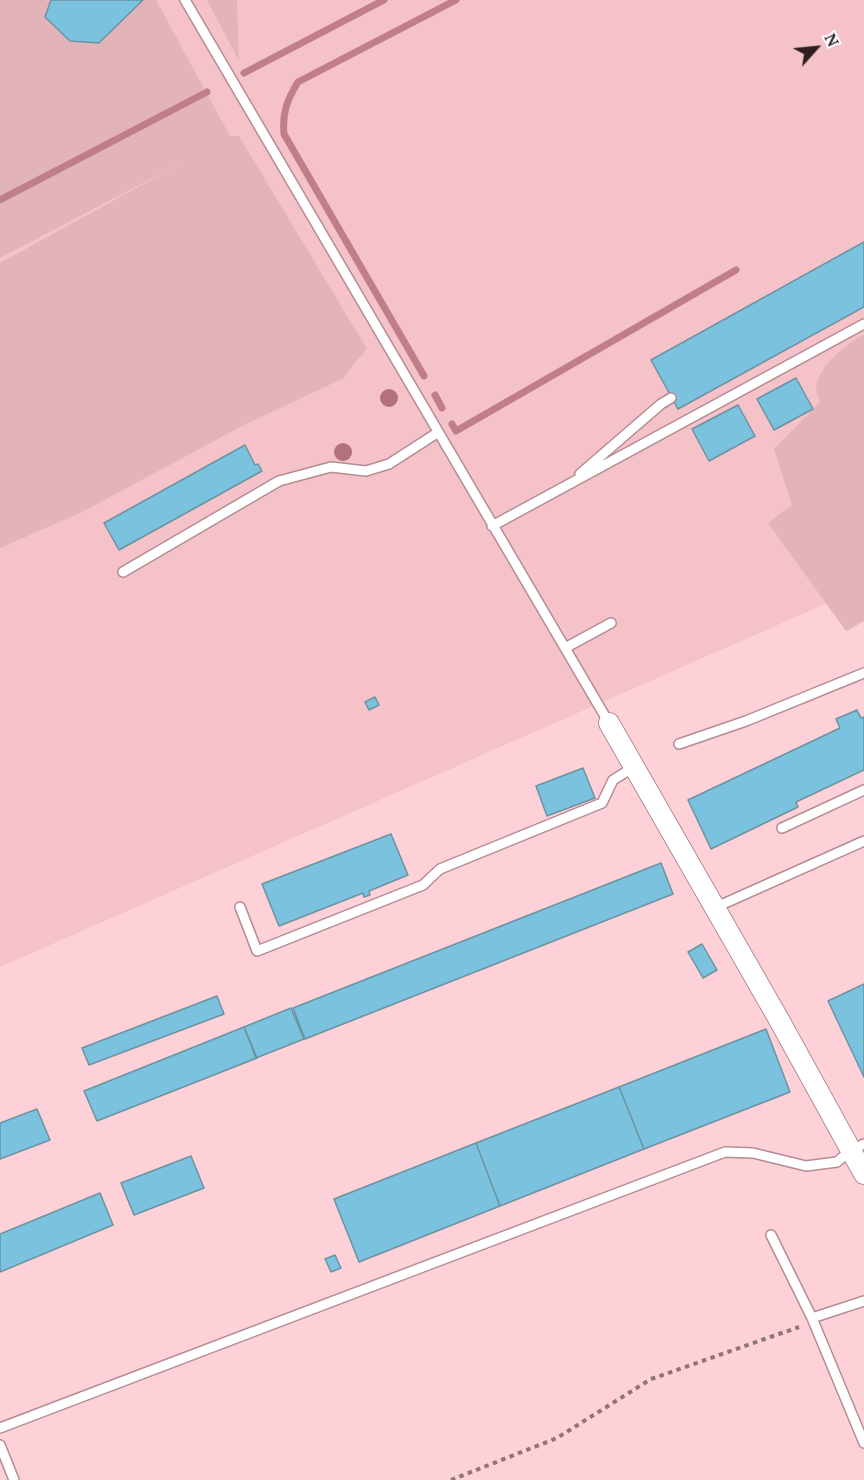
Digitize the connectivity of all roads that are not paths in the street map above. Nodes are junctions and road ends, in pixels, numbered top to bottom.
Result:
1 (184, 0) edge
2 (864, 324) edge
3 (671, 398) dead end
4 (437, 433) junction
5 (564, 487) junction
6 (492, 526) junction
7 (123, 572) dead end
8 (611, 622) dead end
9 (565, 648) junction
10 (864, 673) edge
11 (609, 723) joint
12 (679, 744) dead end
13 (634, 768) junction
14 (864, 790) edge
15 (782, 828) dead end
16 (864, 842) edge
17 (240, 907) dead end
18 (714, 908) junction
19 (858, 1147) edge
20 (864, 1174) edge
21 (771, 1235) dead end
22 (864, 1301) edge
23 (812, 1318) junction
24 (0, 1428) edge
25 (864, 1443) edge
26 (0, 1445) edge
27 (14, 1480) edge

1 - 4 lane
2 - 5 lane
3 - 5 lane
4 - 6 lane
4 - 7 lane
5 - 6 lane
6 - 9 lane
8 - 9 lane
9 - 11 lane
10 - 12 lane
11 - 13 street
13 - 17 lane
13 - 18 street
14 - 15 lane
16 - 18 lane
18 - 19 street
19 - 20 street
19 - 24 lane
21 - 23 lane
22 - 23 lane
23 - 25 lane
26 - 27 lane

